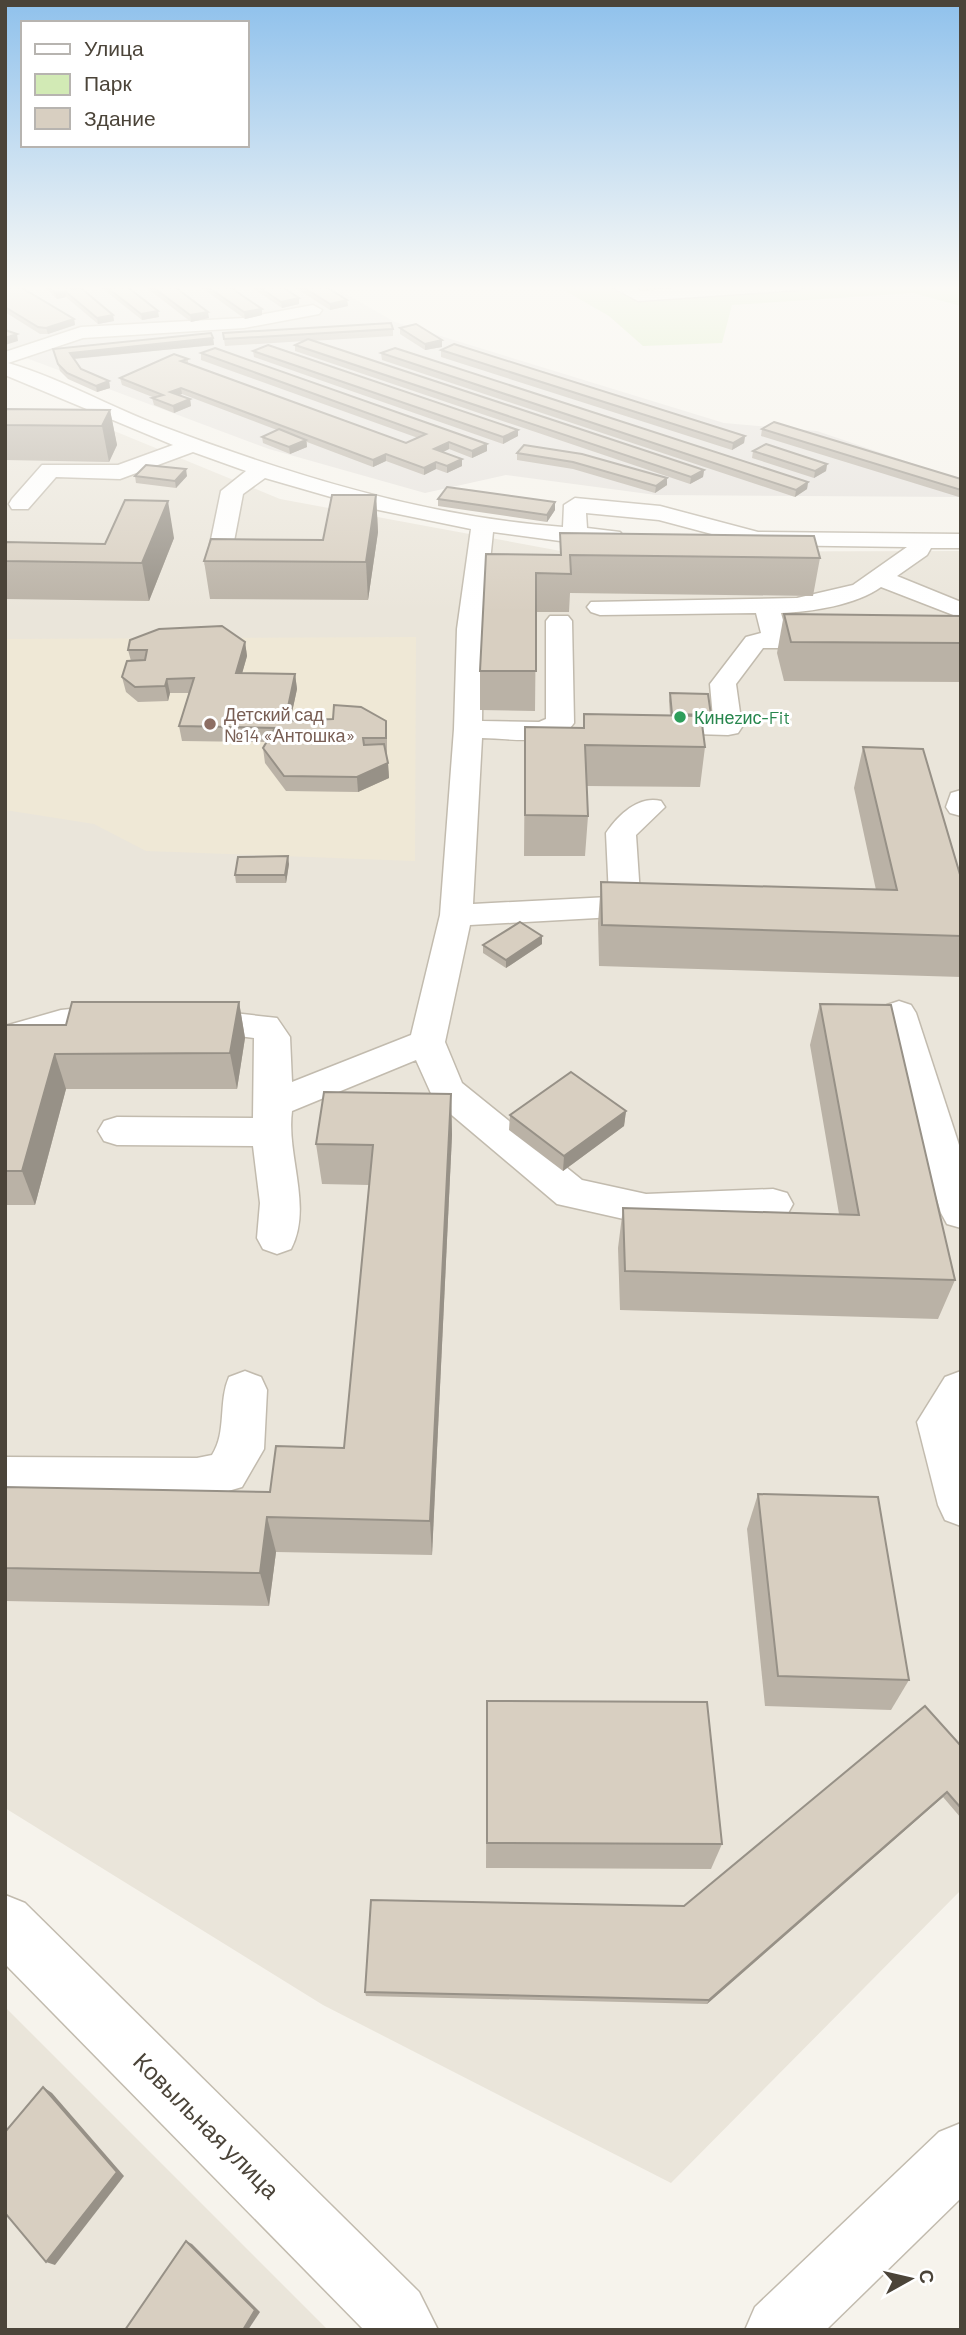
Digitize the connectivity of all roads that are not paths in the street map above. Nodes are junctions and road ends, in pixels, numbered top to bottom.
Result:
1 (64, 394) edge
2 (80, 401) junction
3 (43, 410) edge
4 (190, 446) junction
5 (260, 471) junction
6 (20, 505) dead end
7 (483, 523) junction
8 (575, 536) junction
9 (640, 538) edge
10 (753, 538) junction
11 (667, 539) edge
12 (921, 541) junction
13 (961, 541) edge
14 (269, 566) edge
15 (878, 578) junction
16 (767, 606) junction
17 (600, 607) dead end
18 (961, 611) edge
19 (559, 621) edge
20 (775, 639) junction
21 (854, 640) edge
22 (660, 725) edge
23 (468, 729) junction
24 (961, 799) edge
25 (650, 807) dead end
26 (961, 807) edge
27 (625, 905) junction
28 (681, 906) edge
29 (456, 915) junction
30 (899, 1013) dead end
31 (5, 1040) edge
32 (427, 1042) junction
33 (272, 1117) junction
34 (117, 1131) dead end
35 (773, 1204) dead end
36 (961, 1213) edge
37 (277, 1238) dead end
38 (245, 1390) dead end
39 (961, 1390) edge
40 (5, 1478) edge
41 (961, 1505) edge
42 (5, 1923) edge
43 (961, 2154) edge
44 (405, 2330) edge
45 (778, 2330) edge

1 - 2 street
2 - 3 street
2 - 4 street
4 - 5 street
4 - 6 street
5 - 7 street
5 - 14 street
7 - 8 street
7 - 23 street
8 - 9 street
8 - 10 street
10 - 11 street
10 - 12 street
12 - 13 street
12 - 15 street
15 - 16 street
15 - 18 street
16 - 17 street
16 - 20 street
19 - 23 street
20 - 21 street
20 - 22 street
23 - 29 street
24 - 26 street
25 - 27 street
27 - 28 street
27 - 29 street
29 - 32 street
30 - 36 street
31 - 33 street
32 - 33 street
32 - 35 street
33 - 34 street
33 - 37 street
38 - 40 street
39 - 41 street
42 - 44 street, Ковыльная улица
43 - 45 street

